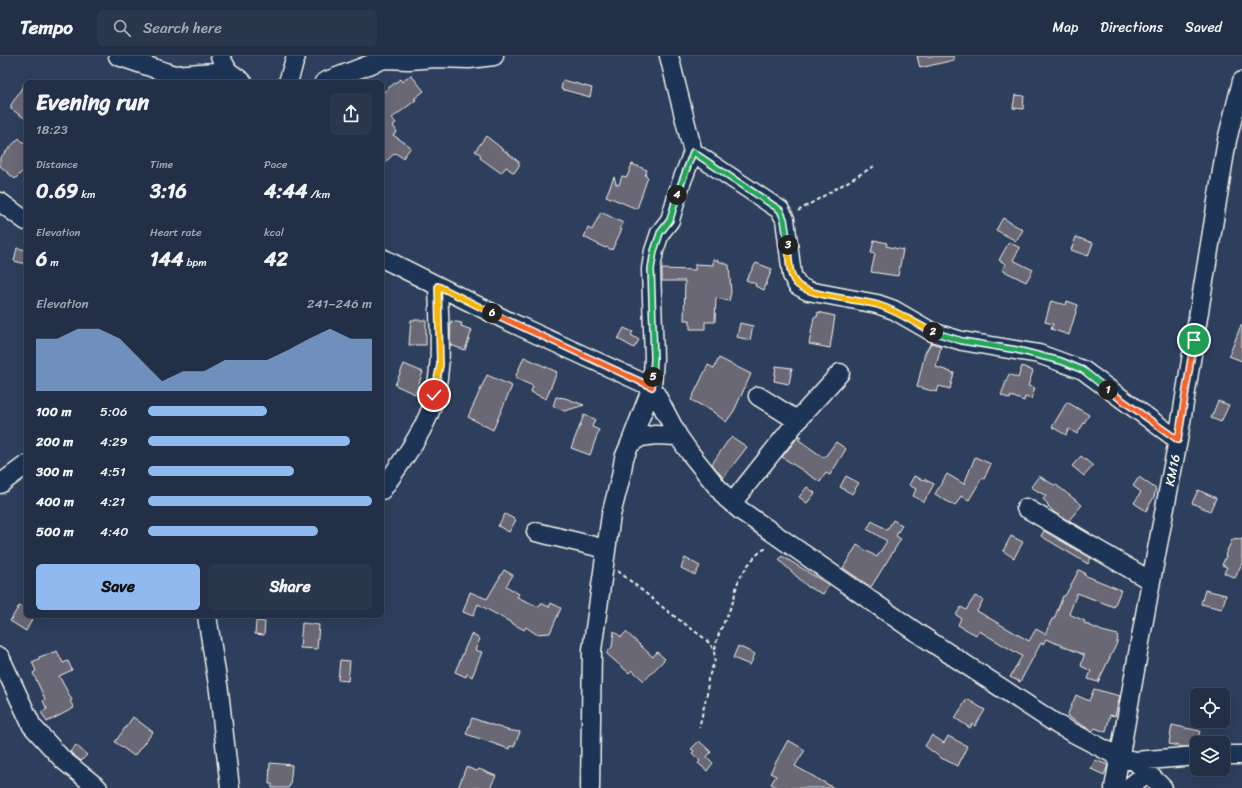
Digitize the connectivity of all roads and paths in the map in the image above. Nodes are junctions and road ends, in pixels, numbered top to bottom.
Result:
1 (118, 56) edge
2 (296, 56) edge
3 (494, 56) edge
4 (668, 56) edge
5 (383, 58) edge
6 (230, 70) edge
7 (289, 80) edge
8 (329, 80) edge
9 (1242, 81) edge
10 (693, 152) junction
11 (876, 165) dead end
12 (0, 202) edge
13 (784, 219) junction
14 (24, 220) edge
15 (384, 259) edge
16 (438, 286) junction
17 (840, 373) dead end
18 (652, 387) junction
19 (758, 396) dead end
20 (798, 421) junction
21 (678, 436) junction
22 (1178, 440) junction
23 (630, 444) junction
24 (24, 466) edge
25 (0, 484) edge
26 (384, 487) edge
27 (732, 503) junction
28 (1026, 508) dead end
29 (536, 532) dead end
30 (787, 543) junction
31 (606, 552) junction
32 (1150, 582) junction
33 (207, 618) edge
34 (714, 651) junction
35 (0, 657) edge
36 (699, 728) dead end
37 (1242, 755) edge
38 (1230, 756) edge
39 (1190, 757) edge
40 (1134, 764) junction
41 (98, 788) edge
42 (230, 788) edge
43 (590, 788) edge
44 (1114, 788) edge
45 (1128, 788) edge
46 (1162, 788) edge

1 - 6 street
2 - 7 street
3 - 5 street
4 - 10 street
5 - 8 street
9 - 22 street, KM16
10 - 13 street
10 - 18 street
11 - 13 path
12 - 14 street
13 - 22 street
15 - 16 street
16 - 18 street
16 - 26 street
17 - 20 street
18 - 21 street
18 - 23 street
19 - 20 street
20 - 27 street
21 - 23 street
21 - 27 street
22 - 32 street, KM16
23 - 31 street
24 - 25 street
27 - 30 street
28 - 32 street
29 - 31 street
30 - 34 path
30 - 40 street
31 - 34 path
31 - 43 street
32 - 40 street, KM16
33 - 42 street
34 - 36 path
35 - 41 street
37 - 38 street
39 - 40 street
40 - 44 street, KM16
40 - 45 street
40 - 46 street

